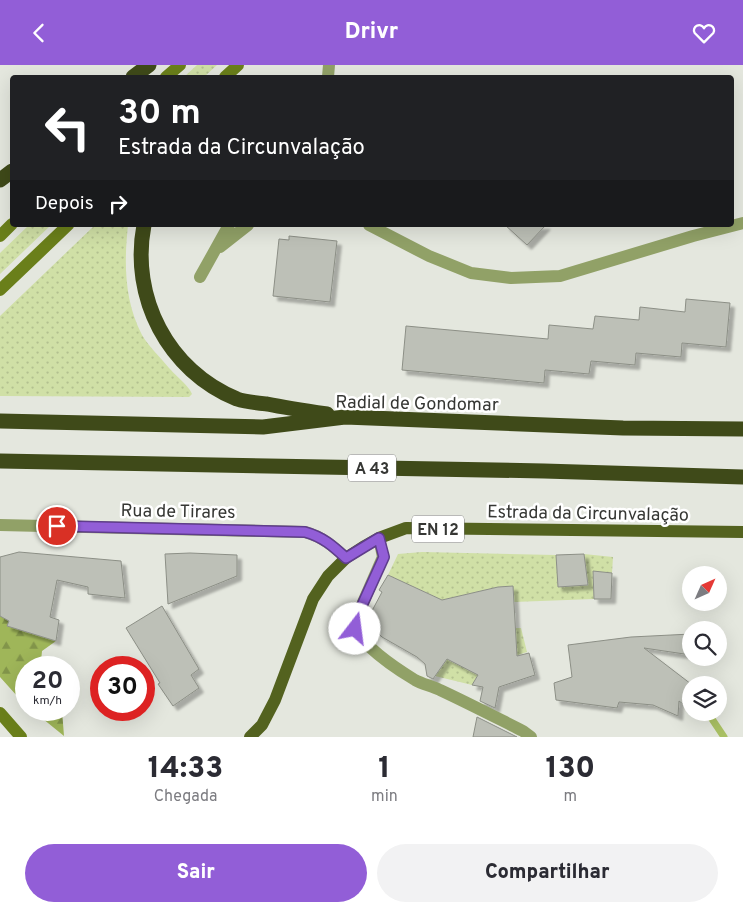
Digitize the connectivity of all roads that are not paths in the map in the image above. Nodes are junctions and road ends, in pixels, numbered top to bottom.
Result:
1 (149, 65) edge
2 (180, 65) edge
3 (238, 65) edge
4 (136, 75) edge
5 (168, 75) edge
6 (227, 75) edge
7 (10, 173) edge
8 (0, 181) edge
9 (10, 226) edge
10 (66, 227) edge
11 (144, 227) edge
12 (228, 227) edge
13 (246, 227) edge
14 (373, 227) edge
15 (388, 227) edge
16 (728, 227) edge
17 (0, 236) edge
18 (403, 241) junction
19 (215, 252) junction
20 (200, 277) dead end
21 (0, 290) edge
22 (345, 417) junction
23 (0, 421) edge
24 (743, 429) edge
25 (0, 461) edge
26 (743, 477) edge
27 (0, 525) edge
28 (743, 531) edge
29 (379, 538) junction
30 (346, 558) junction
31 (467, 704) junction
32 (0, 713) edge
33 (472, 717) dead end
34 (18, 734) edge
35 (250, 737) edge
36 (531, 737) edge

1 - 4 highway
2 - 5 main road
3 - 6 main road
7 - 8 highway
9 - 17 main road
10 - 21 main road
11 - 22 highway
12 - 19 street
13 - 19 street
14 - 18 street
15 - 18 street
16 - 18 street
19 - 20 street
22 - 23 highway, Radial de Gondomar
22 - 24 highway, Radial de Gondomar
25 - 26 highway, A 43
27 - 30 street, Rua de Tirares
28 - 29 main road, Estrada da Circunvalação / EN 12
29 - 30 main road, Estrada da Circunvalação / EN 12
29 - 31 street
30 - 35 main road, Estrada da Circunvalação / EN 12
31 - 33 street
31 - 36 street
32 - 34 main road

